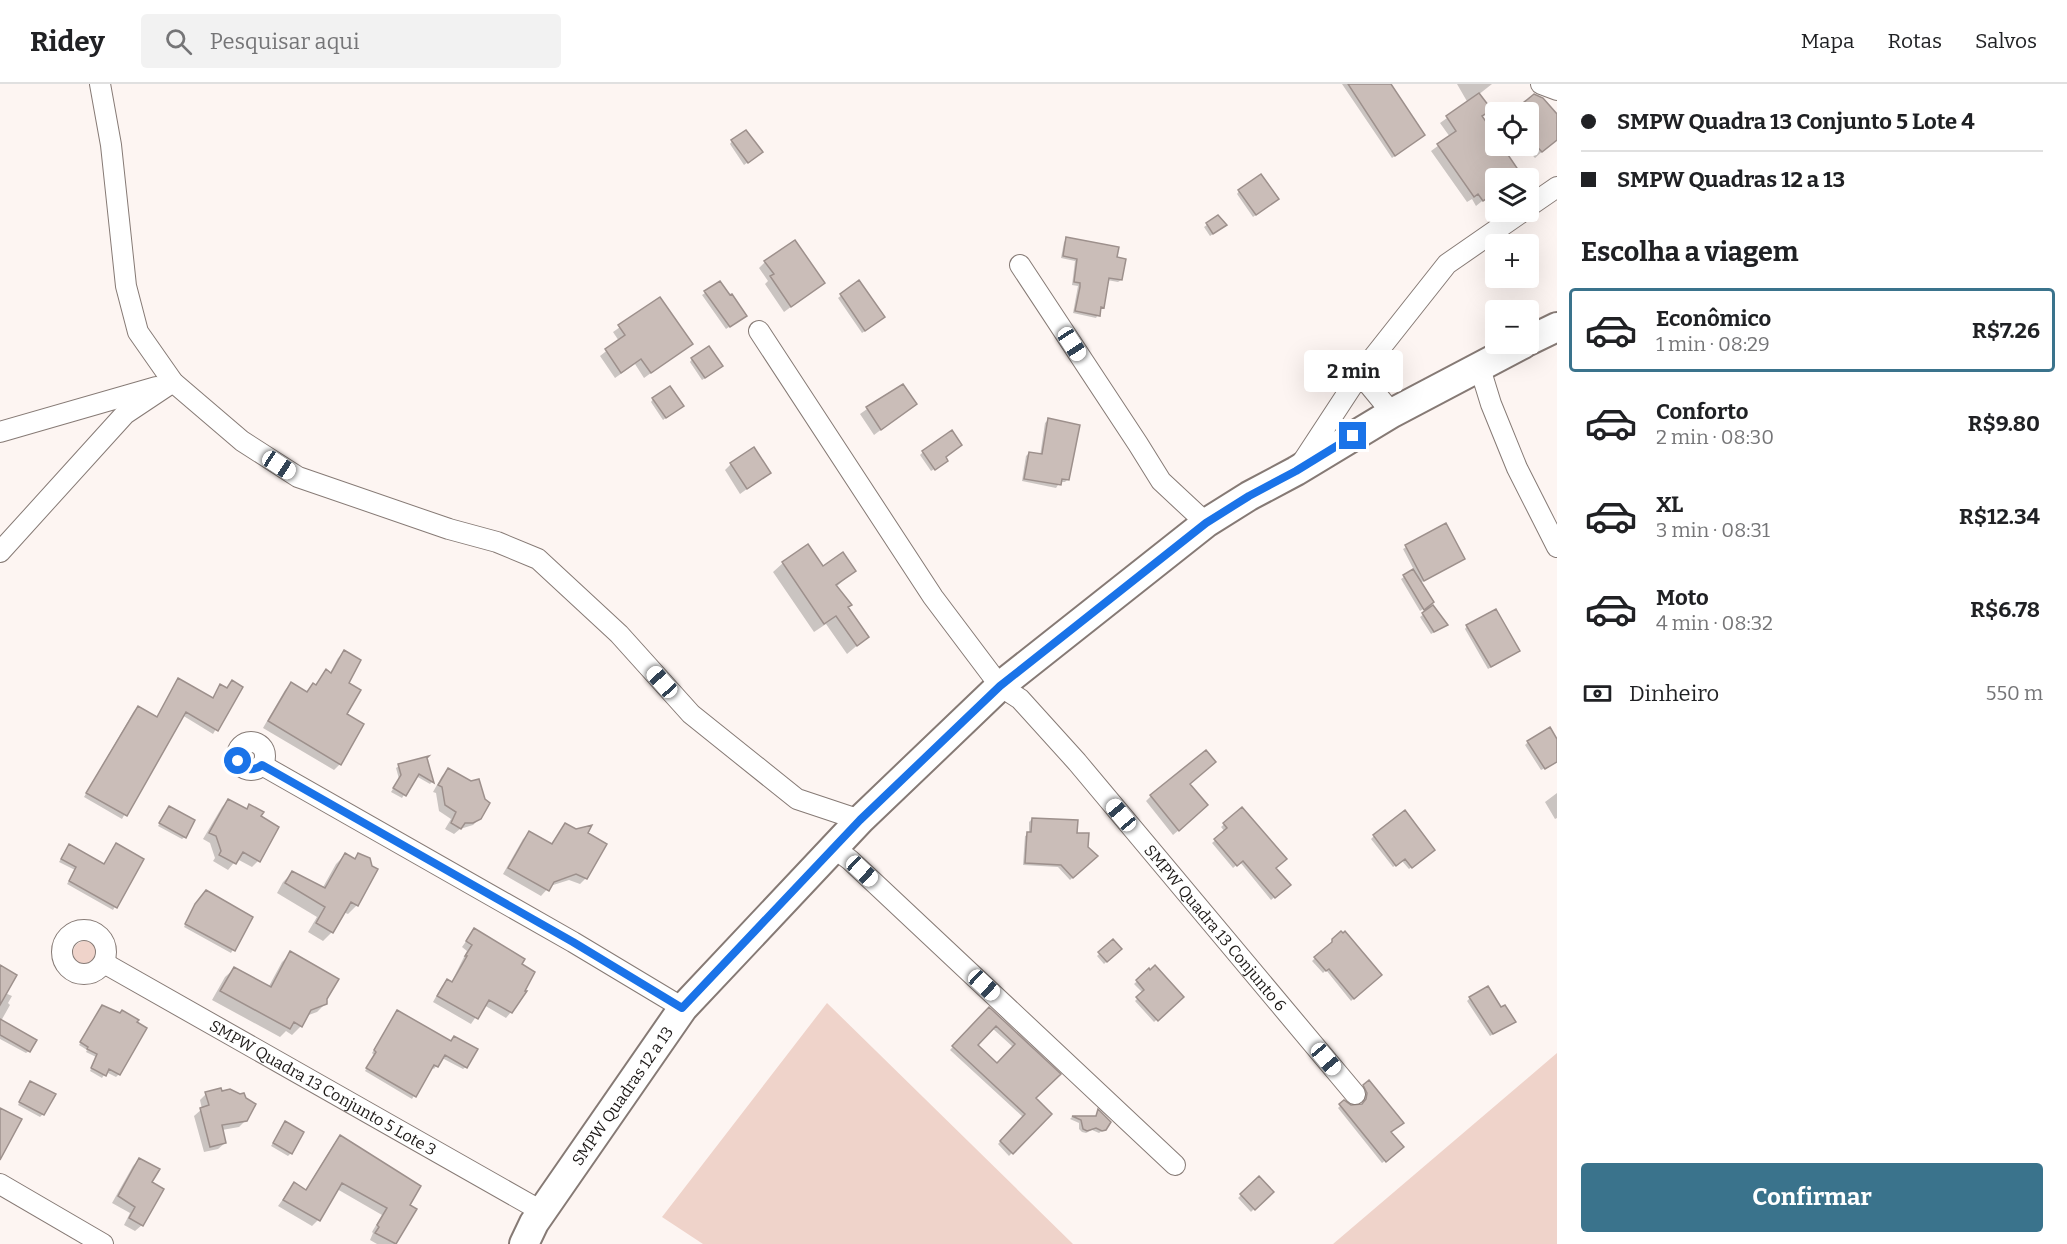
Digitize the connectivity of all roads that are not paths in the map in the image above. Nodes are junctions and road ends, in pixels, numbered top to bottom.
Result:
1 (100, 84) edge
2 (1540, 84) edge
3 (1557, 90) edge
4 (1557, 187) edge
5 (1539, 199) edge
6 (1508, 222) edge
7 (1020, 265) dead end
8 (1557, 327) edge
9 (759, 331) dead end
10 (1539, 336) edge
11 (1502, 354) edge
12 (1479, 365) junction
13 (1360, 374) junction
14 (172, 382) junction
15 (1392, 413) junction
16 (0, 432) edge
17 (1296, 471) junction
18 (1206, 523) junction
19 (1557, 547) edge
20 (0, 552) edge
21 (1000, 686) junction
22 (262, 765) dead end
23 (860, 820) junction
24 (834, 848) junction
25 (104, 963) dead end
26 (682, 1008) junction
27 (1355, 1094) dead end
28 (1175, 1165) dead end
29 (0, 1184) edge
30 (543, 1212) junction
31 (525, 1243) edge
32 (103, 1244) edge

1 - 14 street
2 - 3 street
4 - 5 street
6 - 13 street
7 - 18 street
8 - 10 street
9 - 21 street, SMPW Quadra 13 Conjunto 6
11 - 12 street, SMPW Quadras 12 a 13
12 - 15 street, SMPW Quadras 12 a 13
12 - 19 street
13 - 15 street
13 - 17 street
14 - 16 street
14 - 20 street
14 - 23 street
15 - 17 street, SMPW Quadras 12 a 13
17 - 18 street, SMPW Quadras 12 a 13
18 - 21 street, SMPW Quadras 12 a 13
21 - 23 street, SMPW Quadras 12 a 13
21 - 27 street, SMPW Quadra 13 Conjunto 6
22 - 26 street
23 - 24 street, SMPW Quadras 12 a 13
24 - 26 street, SMPW Quadras 12 a 13
24 - 28 street
25 - 30 street, SMPW Quadra 13 Conjunto 5 Lote 3
26 - 30 street, SMPW Quadras 12 a 13
29 - 32 street
30 - 31 street, SMPW Quadras 12 a 13

